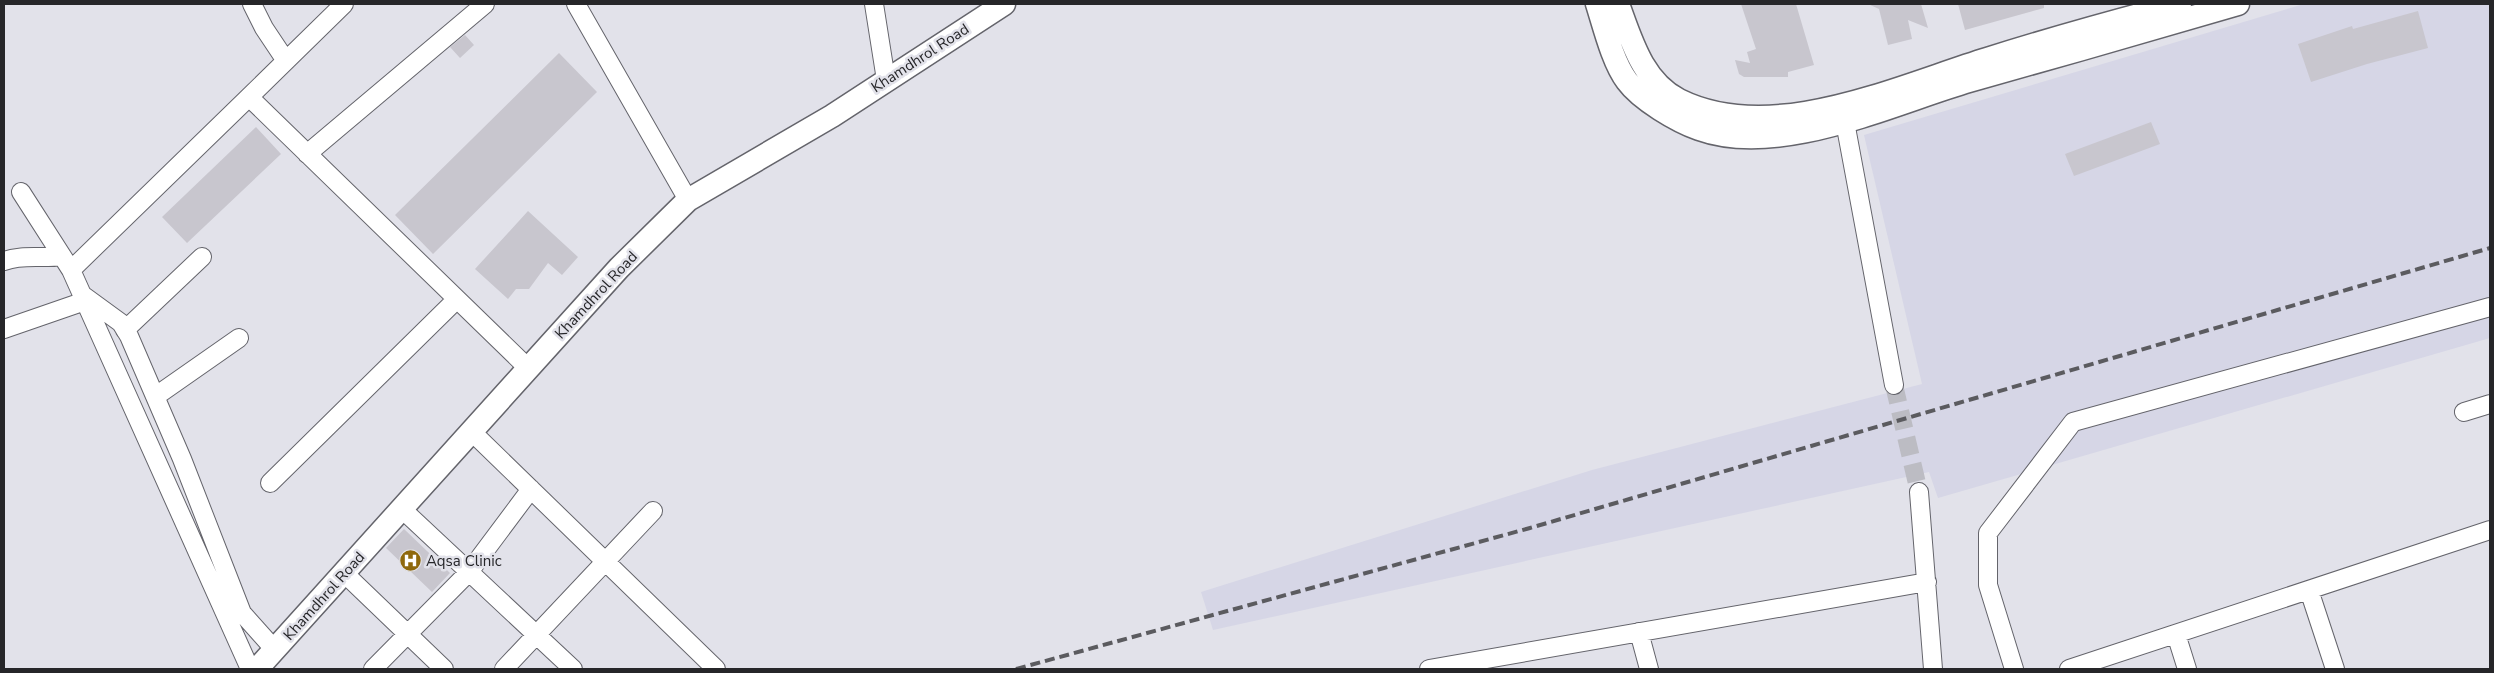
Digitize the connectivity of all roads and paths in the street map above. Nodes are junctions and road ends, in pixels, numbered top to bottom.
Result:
1 (252, 4) edge
2 (344, 4) edge
3 (486, 4) edge
4 (576, 4) edge
5 (874, 4) edge
6 (1000, 4) edge
7 (1597, 4) edge
8 (1618, 4) edge
9 (2180, 4) edge
10 (2238, 4) edge
11 (286, 61) junction
12 (886, 80) junction
13 (249, 97) junction
14 (1845, 122) junction
15 (307, 154) junction
16 (21, 192) dead end
17 (688, 200) junction
18 (202, 257) dead end
19 (4, 261) edge
20 (66, 263) junction
21 (83, 297) junction
22 (457, 299) junction
23 (2490, 307) edge
24 (4, 329) edge
25 (125, 330) junction
26 (239, 338) dead end
27 (529, 369) junction
28 (1894, 386) tunnel mouth
29 (156, 396) junction
30 (2490, 404) edge
31 (2464, 412) dead end
32 (472, 432) junction
33 (270, 484) dead end
34 (531, 489) junction
35 (1919, 492) tunnel mouth
36 (403, 510) junction
37 (653, 511) dead end
38 (2490, 530) edge
39 (605, 561) junction
40 (469, 572) junction
41 (344, 573) junction
42 (1927, 582) junction
43 (2309, 590) junction
44 (1639, 632) junction
45 (406, 633) junction
46 (2176, 634) junction
47 (536, 635) junction
48 (275, 650) junction
49 (250, 669) edge
50 (257, 669) edge
51 (373, 669) edge
52 (444, 669) edge
53 (504, 669) edge
54 (573, 669) edge
55 (716, 669) edge
56 (1429, 669) edge
57 (1649, 669) edge
58 (1933, 669) edge
59 (2014, 669) edge
60 (2069, 669) edge
61 (2187, 669) edge
62 (2335, 669) edge

1 - 11 street
2 - 11 street
3 - 15 street
4 - 17 street
5 - 12 street
6 - 12 main road, Khamdhrol Road
7 - 14 main road
8 - 9 main road
10 - 14 main road
11 - 13 street
12 - 17 main road, Khamdhrol Road
13 - 15 street
13 - 20 street
14 - 28 street
15 - 22 street
16 - 20 street
17 - 27 main road, Khamdhrol Road
18 - 25 street
19 - 20 street
20 - 21 street
21 - 24 street
21 - 25 street
21 - 49 street
22 - 27 street
22 - 33 street
23 - 59 street
25 - 29 street
26 - 29 street
27 - 32 main road, Khamdhrol Road
29 - 48 street
30 - 31 street
32 - 34 street
32 - 36 main road, Khamdhrol Road
34 - 39 street
34 - 40 street
35 - 42 street
36 - 40 street
36 - 41 main road, Khamdhrol Road
37 - 39 street
38 - 43 street
39 - 47 street
39 - 55 street
40 - 45 street
40 - 47 street
41 - 45 street
41 - 48 main road, Khamdhrol Road
42 - 44 street
42 - 58 street
43 - 46 street
43 - 62 street
44 - 56 street
44 - 57 street
45 - 51 street
45 - 52 street
46 - 60 street
46 - 61 street
47 - 53 street
47 - 54 street
48 - 50 main road, Khamdhrol Road

